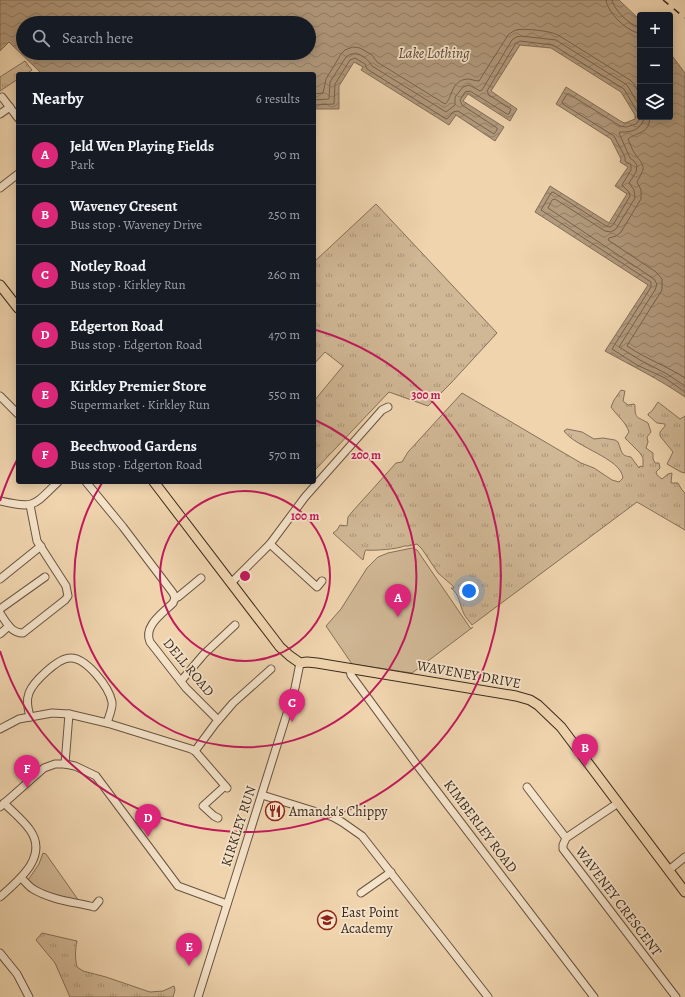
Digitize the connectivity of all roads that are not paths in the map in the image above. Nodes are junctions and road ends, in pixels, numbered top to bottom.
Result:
1 (2, 96) dead end
2 (10, 107) junction
3 (0, 114) edge
4 (16, 115) edge
5 (16, 176) edge
6 (0, 188) edge
7 (0, 285) edge
8 (16, 305) edge
9 (0, 396) edge
10 (388, 408) dead end
11 (16, 412) edge
12 (56, 484) edge
13 (88, 484) edge
14 (151, 484) edge
15 (155, 484) edge
16 (162, 494) junction
17 (0, 501) edge
18 (30, 505) junction
19 (270, 544) junction
20 (41, 546) junction
21 (46, 577) dead end
22 (201, 578) dead end
23 (0, 579) edge
24 (231, 583) junction
25 (320, 586) dead end
26 (175, 598) junction
27 (0, 609) edge
28 (0, 613) edge
29 (235, 625) dead end
30 (9, 626) junction
31 (0, 634) edge
32 (300, 663) junction
33 (271, 669) dead end
34 (350, 670) junction
35 (181, 681) junction
36 (69, 714) junction
37 (30, 717) junction
38 (218, 720) junction
39 (107, 723) junction
40 (0, 729) edge
41 (195, 751) junction
42 (65, 764) junction
43 (527, 787) dead end
44 (262, 795) junction
45 (618, 803) junction
46 (2, 805) edge
47 (218, 818) dead end
48 (566, 838) junction
49 (685, 857) edge
50 (669, 870) junction
51 (390, 872) junction
52 (21, 878) junction
53 (685, 892) edge
54 (361, 893) dead end
55 (0, 897) edge
56 (99, 901) dead end
57 (227, 904) junction
58 (0, 953) edge
59 (29, 997) edge
60 (198, 997) edge
61 (488, 997) edge
62 (594, 997) edge
63 (676, 997) edge

1 - 2 street
2 - 3 street
2 - 4 street
5 - 6 street
7 - 8 main road
9 - 11 street
10 - 19 street
12 - 18 street
13 - 26 street
14 - 16 main road
15 - 16 main road
16 - 24 main road
17 - 18 street
18 - 20 street
19 - 24 street
19 - 25 street
20 - 23 street
20 - 30 street
21 - 27 street
22 - 26 street, DELL ROAD
24 - 32 main road
26 - 35 street, DELL ROAD
28 - 30 street
29 - 35 street
30 - 31 street
32 - 34 main road, WAVENEY DRIVE
32 - 44 street, KIRKLEY RUN
33 - 38 street
34 - 45 main road, WAVENEY DRIVE
34 - 62 street, KIMBERLEY ROAD
35 - 38 street, DELL ROAD
36 - 37 street
36 - 39 street
36 - 42 street
37 - 39 street
37 - 40 street
38 - 41 street
39 - 41 street
41 - 47 street
42 - 46 street
42 - 57 street
43 - 48 street, WAVENEY CRESCENT
44 - 51 street
44 - 57 street, KIRKLEY RUN
45 - 48 street, WAVENEY CRESCENT
45 - 50 main road, WAVENEY DRIVE
46 - 52 street
48 - 63 street, WAVENEY CRESCENT
49 - 50 street
50 - 53 main road, WAVENEY DRIVE
51 - 54 street
51 - 61 street
52 - 55 street
52 - 56 street
57 - 60 street, KIRKLEY RUN
58 - 59 street

